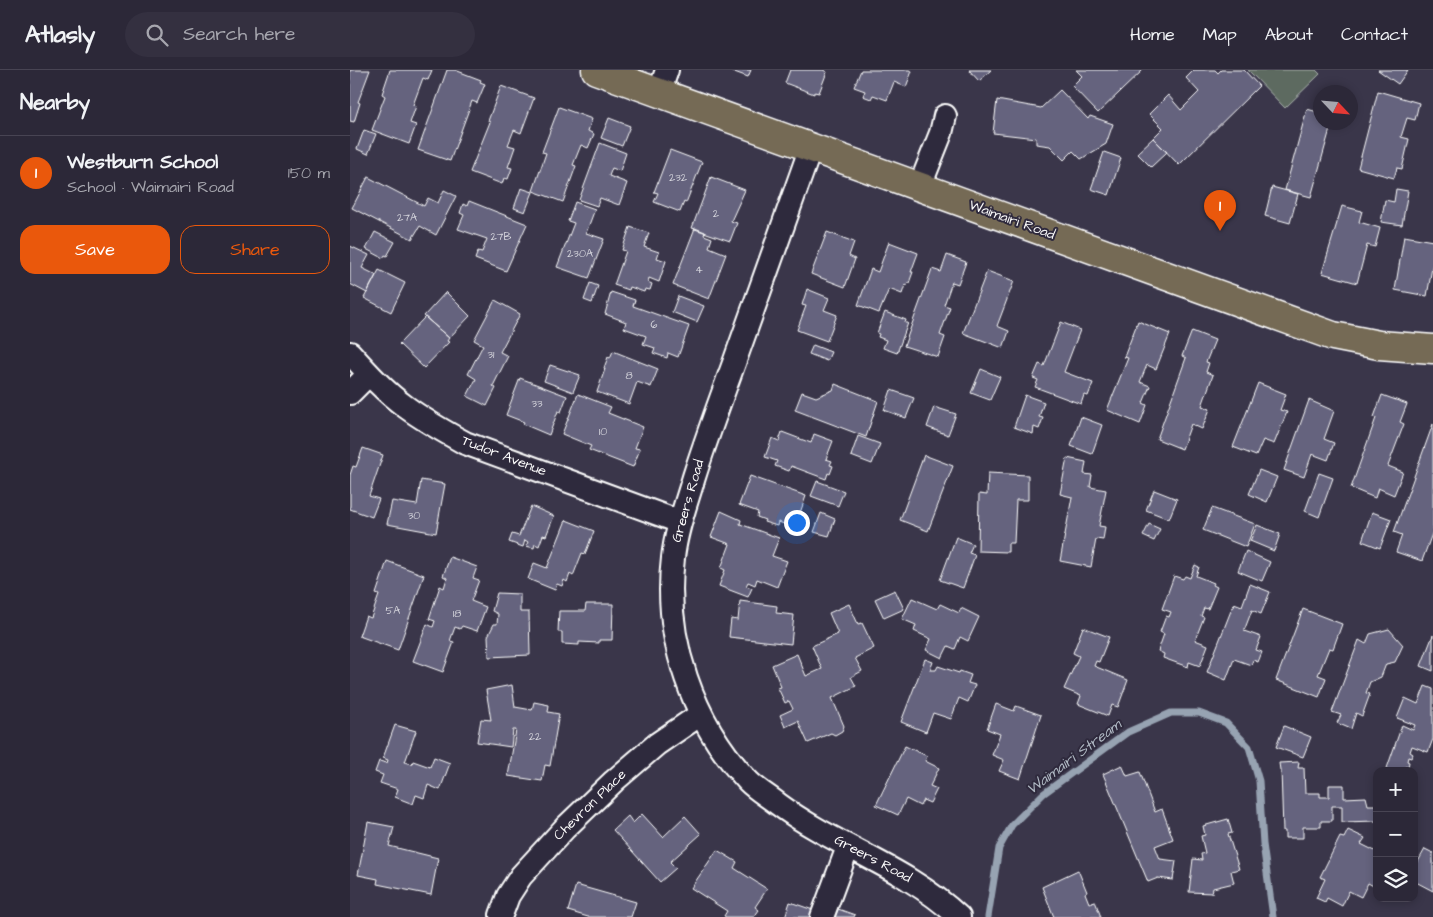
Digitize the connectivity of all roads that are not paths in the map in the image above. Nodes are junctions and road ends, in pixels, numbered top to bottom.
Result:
1 (596, 70) edge
2 (663, 81) edge
3 (945, 116) dead end
4 (812, 148) junction
5 (920, 186) junction
6 (1433, 349) edge
7 (350, 353) edge
8 (369, 374) junction
9 (350, 392) edge
10 (680, 522) junction
11 (701, 714) junction
12 (848, 847) junction
13 (952, 911) edge
14 (501, 915) dead end
15 (822, 917) edge

1 - 2 main road, Waimairi Road
2 - 4 main road, Waimairi Road
3 - 5 street
4 - 5 main road, Waimairi Road
4 - 10 street, Greers Road
5 - 6 main road, Waimairi Road
7 - 8 street, Tudor Avenue
8 - 9 street
8 - 10 street, Tudor Avenue
10 - 11 street, Greers Road
11 - 12 street, Greers Road
11 - 14 street, Chevron Place
12 - 13 street, Greers Road
12 - 15 street

